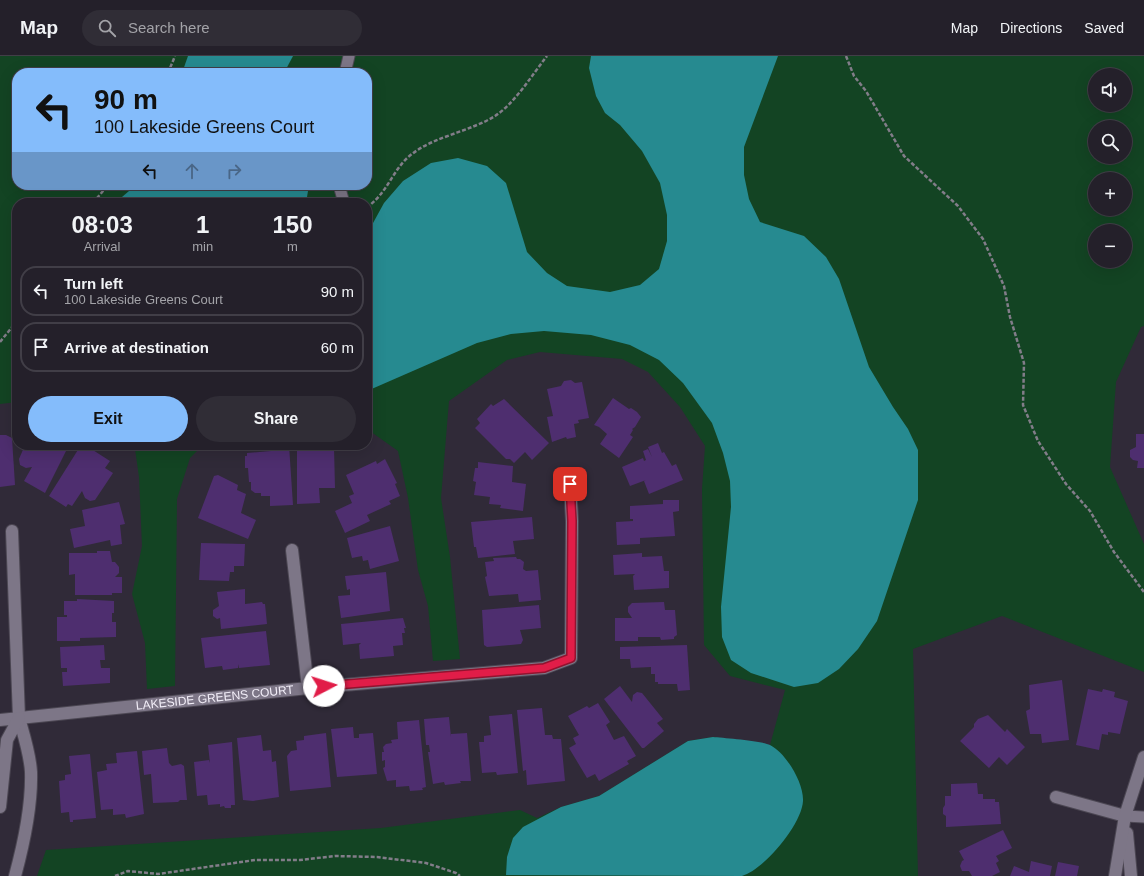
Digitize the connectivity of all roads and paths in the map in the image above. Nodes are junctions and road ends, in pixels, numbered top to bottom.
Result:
1 (176, 56) edge
2 (349, 56) edge
3 (547, 56) edge
4 (846, 56) edge
5 (170, 68) edge
6 (345, 68) edge
7 (104, 190) edge
8 (97, 198) edge
9 (372, 203) edge
10 (12, 327) edge
11 (0, 342) edge
12 (570, 484) dead end
13 (12, 531) dead end
14 (292, 550) dead end
15 (1144, 592) edge
16 (308, 688) junction
17 (19, 718) junction
18 (0, 720) edge
19 (1144, 757) edge
20 (1056, 797) dead end
21 (0, 807) edge
22 (1125, 816) junction
23 (1144, 817) edge
24 (15, 876) edge
25 (115, 876) edge
26 (460, 876) edge
27 (1115, 876) edge
28 (1131, 876) edge

1 - 5 path
2 - 6 lane
3 - 9 path
4 - 15 path
7 - 8 path
10 - 11 path
12 - 16 street, LAKESIDE GREENS COURT
13 - 17 street
14 - 16 street
16 - 17 street, LAKESIDE GREENS COURT
17 - 18 street, LAKESIDE GREENS COURT
17 - 21 street
17 - 24 street
19 - 22 street
20 - 22 street
22 - 23 lane
22 - 27 street
22 - 28 street
25 - 26 path

